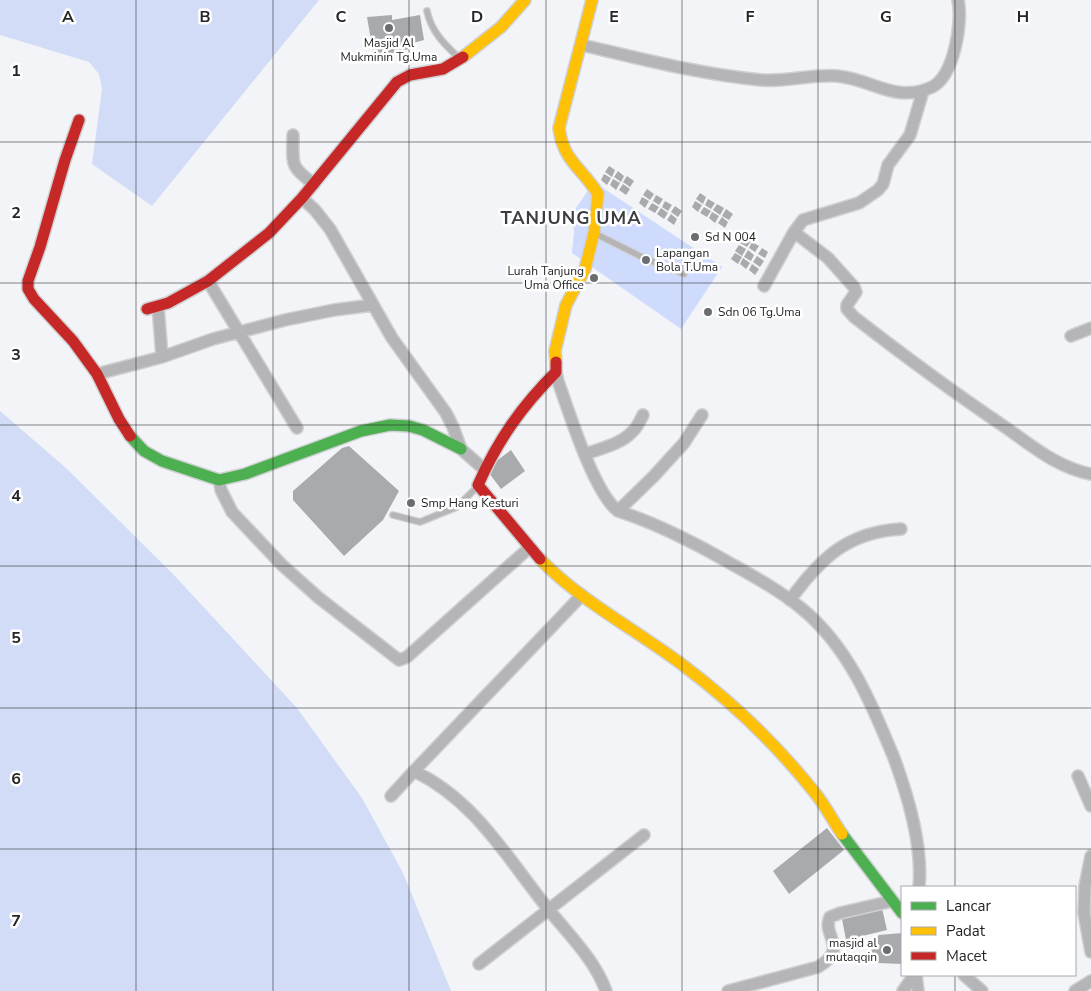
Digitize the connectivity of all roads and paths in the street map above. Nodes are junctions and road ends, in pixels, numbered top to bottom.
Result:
1 (525, 0) edge
2 (592, 0) edge
3 (958, 0) edge
4 (427, 11) dead end
5 (582, 45) junction
6 (460, 59) junction
7 (923, 91) junction
8 (79, 120) dead end
9 (292, 135) dead end
10 (314, 184) junction
11 (302, 198) junction
12 (794, 232) junction
13 (594, 233) junction
14 (684, 274) dead end
15 (208, 282) junction
16 (764, 286) dead end
17 (373, 305) junction
18 (1091, 328) edge
19 (238, 333) junction
20 (1072, 336) dead end
21 (162, 357) junction
22 (556, 372) junction
23 (97, 374) junction
24 (643, 415) dead end
25 (702, 415) dead end
26 (297, 428) dead end
27 (461, 449) junction
28 (585, 454) junction
29 (485, 470) junction
30 (1091, 474) edge
31 (219, 480) junction
32 (478, 486) junction
33 (618, 511) junction
34 (393, 515) dead end
35 (901, 529) dead end
36 (529, 548) junction
37 (582, 595) junction
38 (790, 600) junction
39 (414, 771) junction
40 (1078, 776) dead end
41 (391, 796) dead end
42 (1091, 806) edge
43 (644, 835) dead end
44 (1091, 856) edge
45 (919, 886) edge
46 (892, 901) junction
47 (549, 909) junction
48 (901, 912) edge
49 (1091, 952) edge
50 (480, 964) dead end
51 (914, 976) edge
52 (915, 976) edge
53 (965, 976) edge
54 (1089, 981) edge
55 (606, 991) edge
56 (728, 991) edge
57 (903, 991) edge
58 (918, 991) edge
59 (982, 991) edge
60 (1075, 991) edge

1 - 6 street
2 - 5 street
3 - 7 street
4 - 6 lane
5 - 7 street
5 - 13 street
6 - 10 street
7 - 12 street
8 - 23 street
9 - 10 street
10 - 11 street
11 - 15 street
11 - 17 street
12 - 16 street
12 - 30 street
13 - 14 lane
13 - 22 street
15 - 19 street
15 - 21 street
17 - 19 street
17 - 27 street
18 - 20 street
19 - 21 street
19 - 26 street
21 - 23 street
22 - 28 street
22 - 29 street
23 - 31 street
24 - 28 street
25 - 33 street
27 - 29 street
27 - 31 street
28 - 33 street
29 - 32 street
31 - 36 street
32 - 34 lane
32 - 36 street
33 - 38 street
35 - 38 street
36 - 37 street
37 - 39 street
37 - 46 street
38 - 45 street
39 - 41 street
39 - 47 street
40 - 42 street
43 - 47 street
44 - 49 street
46 - 48 street
46 - 56 street
47 - 50 street
47 - 55 street
51 - 57 street
52 - 58 street
53 - 59 street
54 - 60 street

